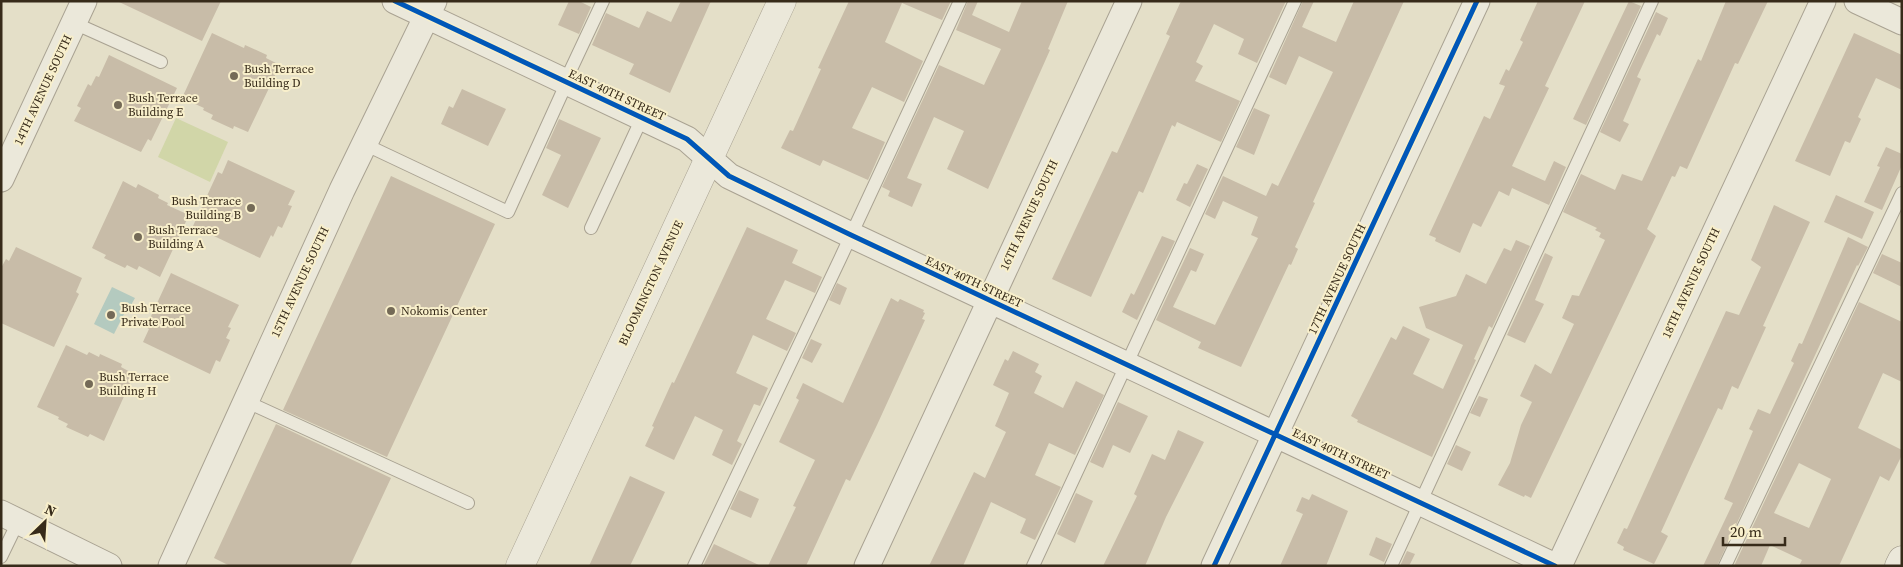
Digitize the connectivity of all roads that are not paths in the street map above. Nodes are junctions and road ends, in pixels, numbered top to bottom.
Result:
1 (394, 1) edge
2 (603, 1) edge
3 (782, 1) edge
4 (960, 1) edge
5 (1129, 1) edge
6 (1295, 1) edge
7 (1477, 1) edge
8 (1652, 1) edge
9 (1823, 1) edge
10 (1857, 1) edge
11 (431, 9) edge
12 (79, 12) edge
13 (1902, 22) edge
14 (161, 62) dead end
15 (566, 82) junction
16 (642, 118) junction
17 (364, 144) junction
18 (709, 158) junction
19 (1, 179) edge
20 (1902, 193) edge
21 (591, 228) dead end
22 (852, 235) junction
23 (990, 300) junction
24 (1126, 366) junction
25 (245, 401) junction
26 (1276, 434) junction
27 (1420, 502) junction
28 (468, 504) dead end
29 (10, 518) edge
30 (1, 557) edge
31 (1902, 560) edge
32 (109, 566) edge
33 (171, 566) edge
34 (520, 566) edge
35 (694, 566) edge
36 (867, 566) edge
37 (1034, 566) edge
38 (1214, 566) edge
39 (1391, 566) edge
40 (1555, 566) edge
41 (1560, 566) edge
42 (1725, 566) edge
43 (1899, 566) edge

1 - 11 street, EAST 40TH STREET
2 - 15 lane
3 - 18 street, BLOOMINGTON AVENUE
4 - 22 lane
5 - 23 street, 16TH AVENUE SOUTH
6 - 24 lane
7 - 26 street, 17TH AVENUE SOUTH
8 - 27 lane
9 - 41 street, 18TH AVENUE SOUTH
10 - 13 street
11 - 15 street, EAST 40TH STREET
11 - 17 street, 15TH AVENUE SOUTH
12 - 14 lane
12 - 19 street, 14TH AVENUE SOUTH
15 - 16 street, EAST 40TH STREET
15 - 17 lane
16 - 18 street, EAST 40TH STREET
16 - 21 lane
17 - 25 street, 15TH AVENUE SOUTH
18 - 22 street, EAST 40TH STREET
18 - 34 street, BLOOMINGTON AVENUE
20 - 42 lane
22 - 23 street, EAST 40TH STREET
22 - 35 lane
23 - 24 street, EAST 40TH STREET
23 - 36 street, 16TH AVENUE SOUTH
24 - 26 street, EAST 40TH STREET
24 - 37 lane
25 - 28 lane
25 - 33 street, 15TH AVENUE SOUTH
26 - 27 street, EAST 40TH STREET
26 - 38 street, 17TH AVENUE SOUTH
27 - 39 lane
27 - 40 street, EAST 40TH STREET
29 - 30 lane
29 - 32 street
31 - 43 street

